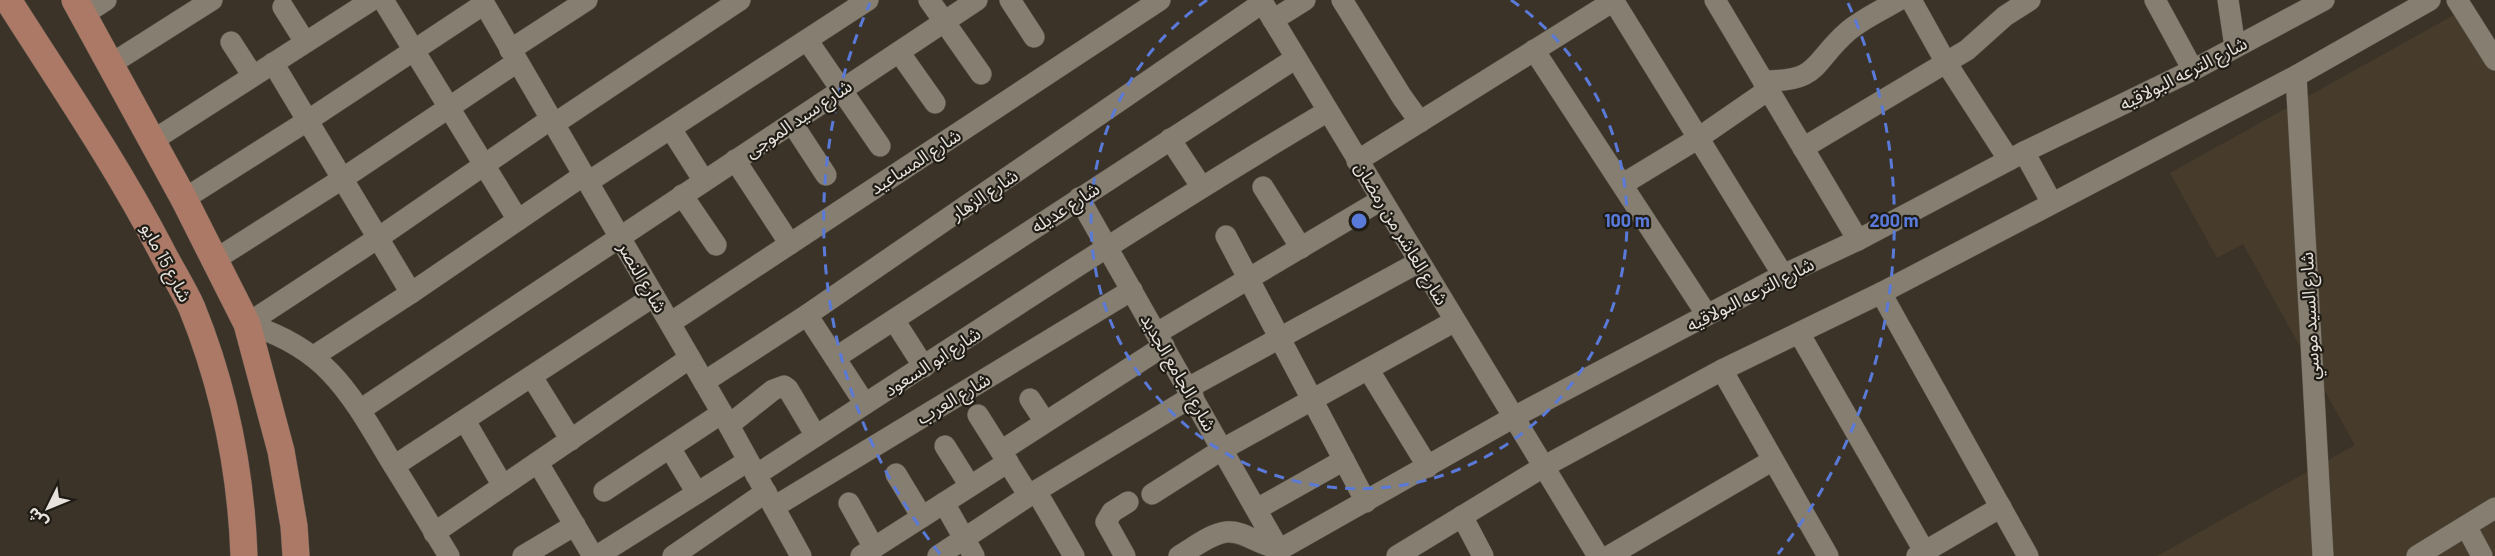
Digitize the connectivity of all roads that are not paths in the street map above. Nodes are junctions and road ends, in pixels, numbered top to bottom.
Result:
1 (8, 0) edge
2 (106, 0) edge
3 (212, 0) edge
4 (372, 0) edge
5 (383, 0) edge
6 (587, 0) edge
7 (740, 0) edge
8 (868, 0) edge
9 (929, 0) edge
10 (977, 0) edge
11 (1010, 0) edge
12 (1160, 0) edge
13 (1305, 0) edge
14 (1342, 0) edge
15 (1614, 0) edge
16 (1715, 0) edge
17 (1899, 0) edge
18 (1911, 0) edge
19 (2030, 0) edge
20 (2155, 0) edge
21 (2228, 0) edge
22 (2324, 0) edge
23 (2430, 0) edge
24 (2457, 0) edge
25 (483, 2) edge
26 (77, 5) edge
27 (283, 7) dead end
28 (1265, 8) edge
29 (2291, 8) edge
30 (945, 21) junction
31 (1034, 37) dead end
32 (807, 40) junction
33 (231, 42) dead end
34 (305, 42) junction
35 (2235, 47) junction
36 (414, 50) junction
37 (1534, 50) junction
38 (898, 52) junction
39 (514, 56) junction
40 (1296, 58) junction
41 (2495, 60) edge
42 (1945, 61) junction
43 (273, 63) junction
44 (111, 64) junction
45 (2193, 70) junction
46 (981, 74) dead end
47 (253, 76) junction
48 (2296, 76) junction
49 (1766, 86) junction
50 (841, 90) junction
51 (934, 103) dead end
52 (450, 107) junction
53 (1328, 111) junction
54 (307, 121) junction
55 (553, 121) junction
56 (1420, 122) junction
57 (792, 123) junction
58 (671, 129) junction
59 (1170, 139) junction
60 (1697, 139) junction
61 (152, 141) junction
62 (880, 146) dead end
63 (1803, 148) junction
64 (2016, 156) junction
65 (735, 160) junction
66 (1357, 161) junction
67 (484, 166) junction
68 (826, 176) dead end
69 (342, 179) junction
70 (586, 179) junction
71 (704, 181) junction
72 (1623, 184) junction
73 (1201, 186) junction
74 (1263, 187) dead end
75 (682, 195) junction
76 (1079, 198) junction
77 (184, 199) junction
78 (1381, 200) junction
79 (2052, 203) junction
80 (518, 220) junction
81 (1226, 236) dead end
82 (620, 237) junction
83 (378, 238) junction
84 (1857, 240) junction
85 (790, 244) junction
86 (716, 245) dead end
87 (1107, 246) junction
88 (1301, 248) junction
89 (216, 259) junction
90 (1419, 262) junction
91 (1783, 275) junction
92 (1248, 279) junction
93 (1132, 290) junction
94 (411, 293) junction
95 (1881, 293) junction
96 (654, 296) junction
97 (807, 315) junction
98 (1707, 315) junction
99 (894, 320) junction
100 (1455, 321) junction
101 (670, 322) junction
102 (247, 324) junction
103 (1799, 333) junction
104 (1160, 339) junction
105 (1280, 339) junction
106 (314, 356) junction
107 (690, 358) junction
108 (835, 358) junction
109 (924, 367) junction
110 (1368, 369) junction
111 (1722, 370) junction
112 (532, 377) junction
113 (704, 381) junction
114 (1191, 392) junction
115 (1030, 399) dead end
116 (1312, 400) junction
117 (865, 404) junction
118 (360, 410) junction
119 (978, 415) dead end
120 (1514, 417) junction
121 (726, 419) junction
122 (465, 421) junction
123 (1045, 422) junction
124 (816, 436) junction
125 (571, 440) junction
126 (945, 446) dead end
127 (670, 448) junction
128 (1223, 449) junction
129 (1004, 457) junction
130 (1344, 460) junction
131 (1773, 460) junction
132 (538, 462) junction
133 (394, 466) junction
134 (1428, 467) junction
135 (1543, 467) junction
136 (896, 474) dead end
137 (761, 484) junction
138 (503, 486) junction
139 (970, 486) junction
140 (604, 491) dead end
141 (697, 493) junction
142 (1033, 494) junction
143 (1152, 494) dead end
144 (1128, 502) dead end
145 (1366, 502) junction
146 (849, 503) dead end
147 (944, 503) junction
148 (2001, 507) junction
149 (2495, 508) edge
150 (1257, 509) junction
151 (1462, 516) junction
152 (922, 517) junction
153 (575, 525) junction
154 (2466, 526) junction
155 (434, 533) junction
156 (970, 547) edge
157 (1291, 549) edge
158 (868, 552) edge
159 (796, 554) edge
160 (1403, 554) edge
161 (1923, 555) edge
162 (244, 556) edge
163 (296, 556) edge
164 (448, 556) edge
165 (523, 556) edge
166 (596, 556) edge
167 (673, 556) edge
168 (938, 556) edge
169 (1074, 556) edge
170 (1125, 556) edge
171 (1179, 556) edge
172 (1483, 556) edge
173 (1598, 556) edge
174 (1609, 556) edge
175 (1828, 556) edge
176 (2028, 556) edge
177 (2323, 556) edge
178 (2417, 556) edge
179 (2482, 556) edge

1 - 162 main road, شارع 15 مايو
2 - 26 street
3 - 44 street
4 - 34 street
5 - 36 street
6 - 39 street
7 - 55 street
8 - 32 street
9 - 30 street
10 - 30 street, شارع سيد الموجى
11 - 31 street
12 - 85 street, شارع المساعيد
13 - 28 street, شارع الزهار
14 - 56 street
15 - 37 street
15 - 60 street
16 - 49 street
17 - 49 street
18 - 42 street
19 - 42 street
20 - 45 street
21 - 35 street
22 - 29 street, شارع الترعه البولاقيه
23 - 48 street
24 - 41 street
25 - 36 street
25 - 39 street, شارع النصر
26 - 44 main road
27 - 34 street
28 - 40 street, شارع العاشر من رمضان
28 - 97 street, شارع الزهار
29 - 35 street, شارع الترعه البولاقيه
30 - 38 street, شارع سيد الموجى
30 - 46 street
32 - 50 street
32 - 58 street
33 - 47 street
34 - 43 street
35 - 45 street, شارع الترعه البولاقيه
36 - 52 street
36 - 54 street
37 - 56 street
37 - 72 street
38 - 50 street, شارع سيد الموجى
38 - 51 street
39 - 52 street
39 - 55 street, شارع النصر
40 - 53 street, شارع العاشر من رمضان
40 - 59 street, شارع عديله
42 - 63 street
42 - 64 street
43 - 47 street
43 - 54 street
44 - 61 main road
45 - 64 street, شارع الترعه البولاقيه
47 - 61 street
48 - 79 street
48 - 177 street, شارع السيد موسي
49 - 60 street
49 - 63 street
50 - 57 street, شارع سيد الموجى
50 - 62 street
52 - 67 street
52 - 69 street
53 - 66 street, شارع العاشر من رمضان
53 - 73 street, شارع ابو السعود
54 - 69 street
54 - 77 street
55 - 67 street
55 - 70 street, شارع النصر
56 - 66 street
57 - 65 street, شارع سيد الموجى
57 - 68 street
58 - 70 street
58 - 71 street
59 - 73 street
59 - 76 street, شارع عديله
60 - 72 street
60 - 91 street
61 - 77 main road
63 - 84 street
64 - 79 street
64 - 84 street, شارع الترعه البولاقيه
65 - 71 street, شارع سيد الموجى
65 - 85 street
66 - 78 street, شارع العاشر من رمضان
67 - 80 street
67 - 83 street
69 - 83 street
69 - 89 street
70 - 80 street
70 - 82 street, شارع النصر
71 - 75 street, شارع سيد الموجى
72 - 98 street
73 - 87 street, شارع ابو السعود
74 - 88 street
75 - 82 street, شارع سيد الموجى
75 - 86 street
76 - 87 street, شارع الجامع الجديد
76 - 99 street, شارع عديله
77 - 89 main road
78 - 88 street
78 - 90 street, شارع العاشر من رمضان
79 - 95 street
80 - 94 street
81 - 92 street
82 - 96 street, شارع النصر
82 - 118 street, شارع سيد الموجى
83 - 94 street
83 - 102 street
84 - 91 street, شارع الترعه البولاقيه
85 - 101 street, شارع المساعيد
87 - 93 street, شارع الجامع الجديد
87 - 109 street, شارع ابو السعود
88 - 92 street
89 - 102 main road
90 - 100 street, شارع العاشر من رمضان
90 - 105 street
91 - 98 street, شارع الترعه البولاقيه
92 - 104 street
92 - 105 street
93 - 104 street, شارع الجامع الجديد
93 - 137 street, شارع العرب
94 - 106 street
95 - 103 street
95 - 148 street
96 - 101 street, شارع النصر
96 - 112 street
97 - 108 street
97 - 113 street, شارع الزهار
98 - 120 street, شارع الترعه البولاقيه
99 - 108 street, شارع عديله
99 - 109 street
100 - 110 street
100 - 120 street, شارع العاشر من رمضان
101 - 107 street, شارع النصر
102 - 106 street
102 - 163 main road
103 - 111 street
103 - 161 street
104 - 114 street, شارع الجامع الجديد
104 - 123 street
105 - 114 street
105 - 116 street
106 - 118 street
107 - 113 street, شارع النصر
107 - 125 street
108 - 117 street
109 - 117 street, شارع ابو السعود
110 - 116 street
110 - 134 street
111 - 131 street
111 - 135 street
112 - 122 street
112 - 125 street
113 - 121 street, شارع النصر
114 - 128 street, شارع الجامع الجديد
114 - 142 street
115 - 123 street
116 - 128 street
116 - 130 street
117 - 124 street, شارع ابو السعود
118 - 133 street
119 - 129 street
120 - 134 street, شارع الترعه البولاقيه
120 - 135 street, شارع العاشر من رمضان
121 - 124 street
121 - 127 street
121 - 137 street, شارع النصر
122 - 133 street
122 - 138 street
123 - 129 street
124 - 137 street, شارع ابو السعود
125 - 132 street
126 - 139 street
127 - 140 street
127 - 141 street
128 - 143 street
128 - 150 street, شارع الجامع الجديد
129 - 139 street
129 - 142 street
130 - 145 street
130 - 150 street
131 - 174 street
131 - 175 street
132 - 138 street
132 - 153 street
133 - 155 street
134 - 145 street, شارع الترعه البولاقيه
135 - 151 street
135 - 173 street, شارع العاشر من رمضان
136 - 152 street
137 - 141 street
137 - 159 street, شارع النصر
137 - 167 street
138 - 155 street
139 - 147 street
141 - 166 street
142 - 156 street
142 - 169 street
144 - 170 street
145 - 157 street, شارع الترعه البولاقيه
146 - 158 street
147 - 152 street
147 - 156 street
148 - 161 street
148 - 176 street
149 - 154 street
150 - 157 street, شارع الجامع الجديد
151 - 160 street
151 - 172 street
152 - 158 street
153 - 165 street
153 - 166 street
154 - 178 street
154 - 179 street
155 - 164 street
156 - 168 street
157 - 171 street

